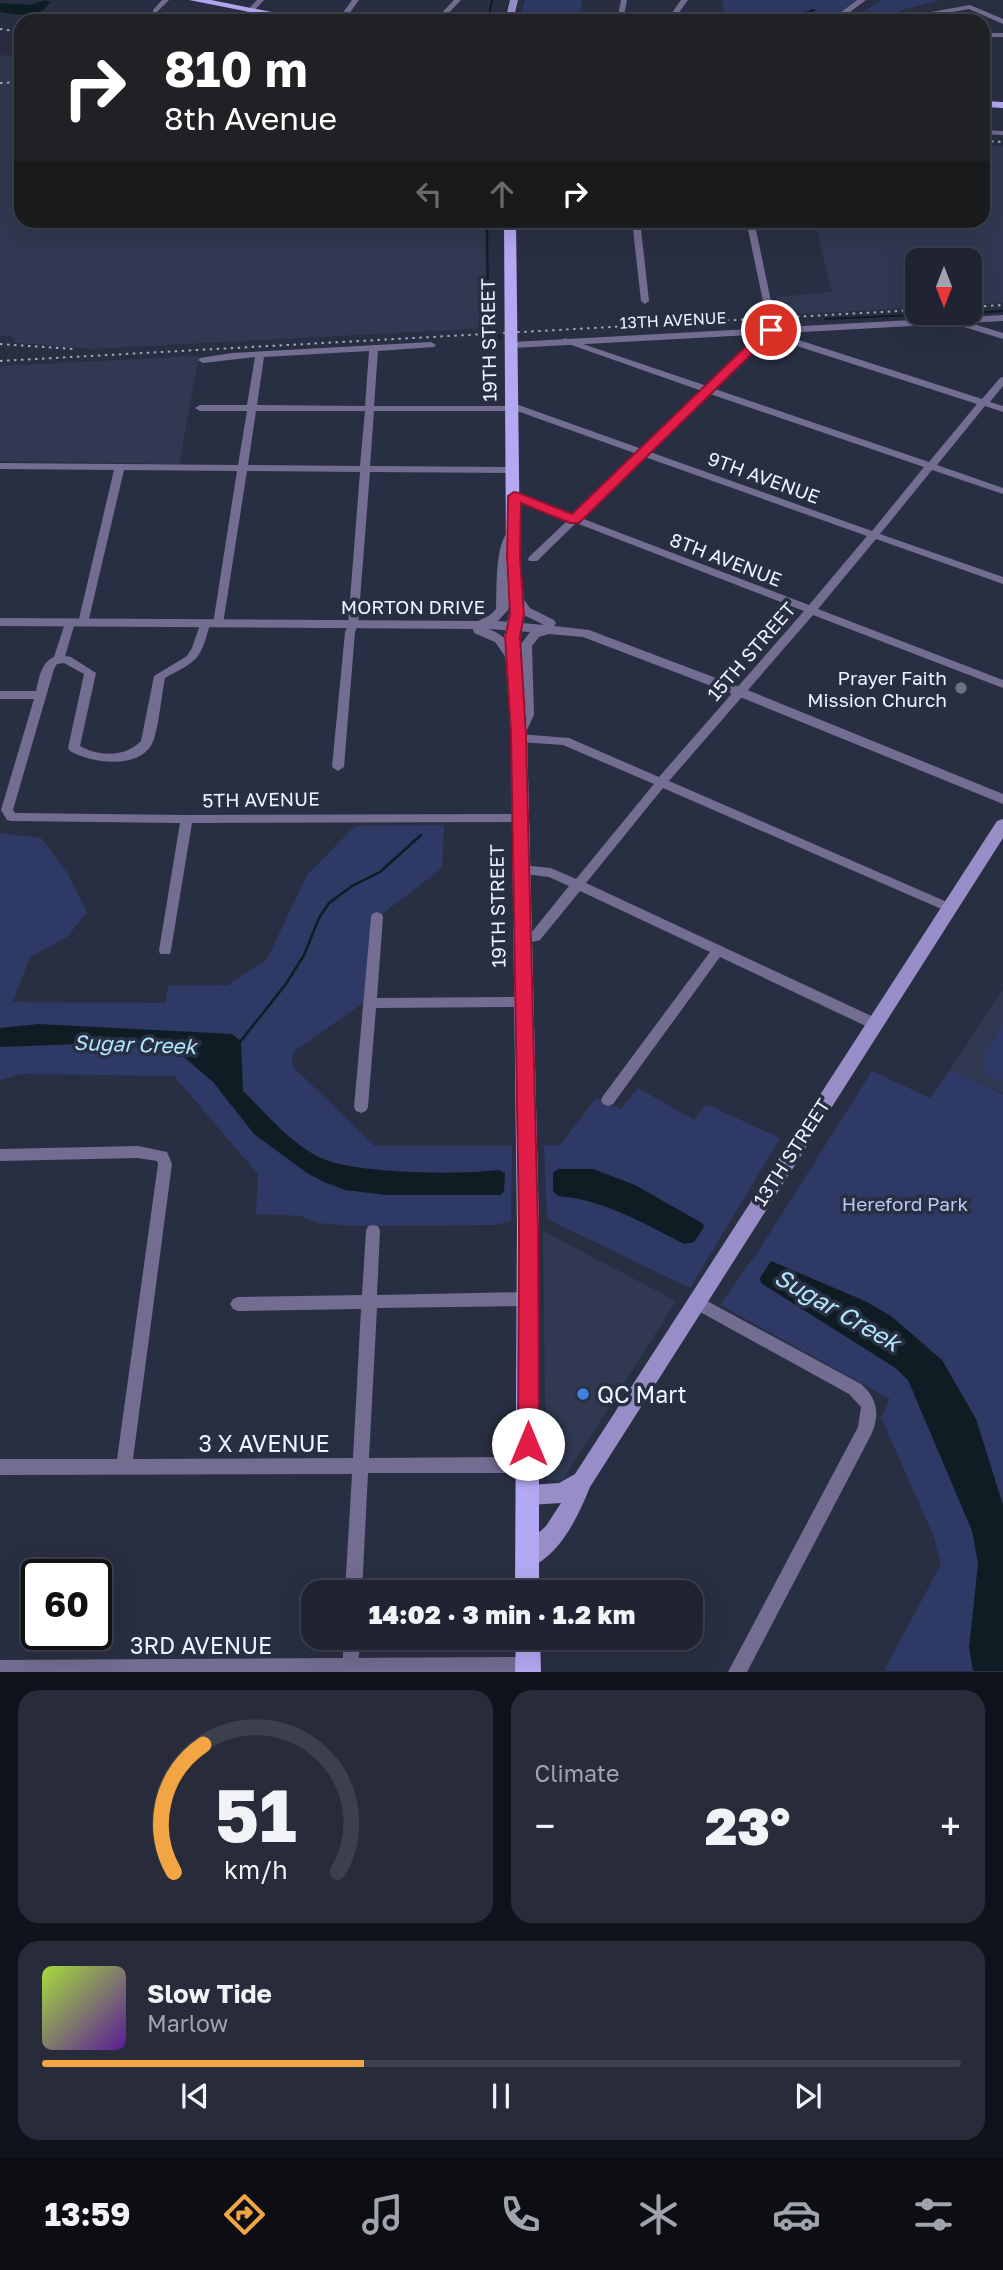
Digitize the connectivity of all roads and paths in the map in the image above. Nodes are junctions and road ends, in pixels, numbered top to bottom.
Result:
1 (166, 0) edge
2 (194, 0) edge
3 (261, 0) edge
4 (356, 0) edge
5 (458, 0) edge
6 (685, 0) edge
7 (862, 0) edge
8 (251, 10) junction
9 (155, 11) dead end
10 (247, 14) edge
11 (273, 14) edge
12 (345, 14) edge
13 (444, 14) edge
14 (674, 14) edge
15 (843, 14) edge
16 (932, 14) edge
17 (983, 14) edge
18 (510, 228) edge
19 (637, 228) edge
20 (752, 228) edge
21 (645, 301) dead end
22 (1003, 318) edge
23 (982, 319) edge
24 (905, 324) edge
25 (970, 326) edge
26 (769, 332) junction
27 (1003, 336) edge
28 (565, 341) junction
29 (431, 345) dead end
30 (513, 345) junction
31 (374, 349) junction
32 (260, 355) junction
33 (203, 360) dead end
34 (1003, 380) edge
35 (709, 390) junction
36 (983, 403) junction
37 (513, 407) junction
38 (200, 408) dead end
39 (251, 408) junction
40 (369, 408) junction
41 (1003, 409) edge
42 (643, 451) junction
43 (929, 466) junction
44 (120, 467) junction
45 (1, 468) edge
46 (244, 468) junction
47 (365, 469) junction
48 (514, 470) junction
49 (1003, 491) edge
50 (514, 496) junction
51 (574, 520) junction
52 (515, 525) junction
53 (872, 535) junction
54 (533, 559) dead end
55 (1003, 581) edge
56 (516, 597) junction
57 (811, 610) junction
58 (0, 622) edge
59 (77, 623) junction
60 (211, 624) junction
61 (353, 625) junction
62 (462, 625) junction
63 (514, 626) junction
64 (558, 629) junction
65 (585, 633) junction
66 (60, 659) junction
67 (513, 659) junction
68 (1003, 684) edge
69 (740, 692) junction
70 (0, 695) edge
71 (41, 695) junction
72 (519, 736) junction
73 (338, 767) dead end
74 (662, 784) junction
75 (1003, 799) edge
76 (520, 818) junction
77 (187, 819) junction
78 (1003, 825) edge
79 (521, 870) junction
80 (578, 885) junction
81 (950, 908) junction
82 (377, 917) dead end
83 (522, 940) junction
84 (165, 950) dead end
85 (718, 951) junction
86 (523, 1002) junction
87 (370, 1003) junction
88 (875, 1024) junction
89 (608, 1100) dead end
90 (361, 1107) dead end
91 (0, 1155) edge
92 (162, 1156) joint
93 (373, 1231) dead end
94 (528, 1299) junction
95 (370, 1301) junction
96 (696, 1302) junction
97 (238, 1304) dead end
98 (124, 1465) junction
99 (529, 1465) junction
100 (0, 1467) edge
101 (360, 1467) junction
102 (582, 1481) junction
103 (529, 1495) junction
104 (528, 1557) junction
105 (355, 1580) edge
106 (527, 1580) edge
107 (352, 1650) edge
108 (528, 1650) edge
109 (351, 1668) junction
110 (528, 1669) edge
111 (0, 1670) edge
112 (307, 1670) edge
113 (737, 1671) edge

1 - 9 street
2 - 8 main road
3 - 8 street
4 - 12 street
5 - 13 street
6 - 14 street
7 - 15 street
8 - 10 street
8 - 11 main road
16 - 17 street
18 - 30 main road, 19TH STREET
19 - 21 street
20 - 26 street
22 - 23 street, 13TH AVENUE
24 - 26 street, 13TH AVENUE
25 - 27 street
26 - 28 street, 13TH AVENUE
26 - 35 street
26 - 36 street
28 - 30 street, 13TH AVENUE
28 - 35 street
29 - 31 street
30 - 37 main road, 19TH STREET
31 - 32 street
31 - 40 street
32 - 33 street
32 - 39 street
34 - 36 street, 15TH STREET
35 - 42 street
35 - 43 street
36 - 41 street
36 - 43 street, 15TH STREET
37 - 40 street, 9TH AVENUE
37 - 42 street, 9TH AVENUE
37 - 48 main road, 19TH STREET
38 - 39 street, 9TH AVENUE
39 - 40 street, 9TH AVENUE
39 - 46 street
40 - 47 street
42 - 51 street
42 - 53 street, 9TH AVENUE
43 - 49 street
43 - 53 street, 15TH STREET
44 - 45 street
44 - 46 street
44 - 59 street
46 - 47 street
46 - 60 street
47 - 48 street
47 - 61 street
48 - 50 main road, 19TH STREET
50 - 51 street, 8TH AVENUE
50 - 52 main road, 19TH STREET
51 - 54 street
51 - 57 street, 8TH AVENUE
52 - 56 main road, 19TH STREET
52 - 62 street
53 - 55 street, 9TH AVENUE
53 - 57 street, 15TH STREET
56 - 63 main road, 19TH STREET
56 - 65 street
57 - 68 street, 8TH AVENUE
57 - 69 street, 15TH STREET
58 - 59 street, MORTON DRIVE
59 - 60 street, MORTON DRIVE
59 - 66 street
60 - 61 street, MORTON DRIVE
60 - 66 street
61 - 62 street, MORTON DRIVE
61 - 73 street
62 - 63 street, MORTON DRIVE
62 - 67 street
63 - 64 street, MORTON DRIVE
63 - 67 main road, 19TH STREET
64 - 65 street, MORTON DRIVE
64 - 72 street
65 - 69 street, MORTON DRIVE
66 - 71 street
67 - 72 main road, 19TH STREET
69 - 74 street, 15TH STREET
69 - 75 street, MORTON DRIVE
70 - 71 street
71 - 77 street, 5TH AVENUE
72 - 74 street
72 - 76 main road, 19TH STREET
74 - 80 street, 15TH STREET
74 - 81 street
76 - 77 street, 5TH AVENUE
76 - 79 main road, 19TH STREET
77 - 84 street
78 - 81 main road, 13TH STREET
79 - 80 street
79 - 83 main road, 19TH STREET
80 - 83 street, 15TH STREET
80 - 85 street
81 - 88 main road, 13TH STREET
82 - 87 street
83 - 86 main road, 19TH STREET
85 - 88 street
85 - 89 street
86 - 87 street
86 - 94 main road, 19TH STREET
87 - 90 street
88 - 96 main road, 13TH STREET
91 - 92 street
92 - 98 street
93 - 95 street
94 - 95 street
94 - 99 main road, 19TH STREET
95 - 97 street
95 - 101 street
96 - 102 main road, 13TH STREET
96 - 113 street
98 - 100 street, 3 X AVENUE
98 - 101 street, 3 X AVENUE
99 - 101 street, 3 X AVENUE
99 - 103 main road, 19TH STREET
101 - 105 street
102 - 103 main road
102 - 104 main road, 13TH STREET
103 - 104 main road, 19TH STREET
104 - 106 main road, 19TH STREET
107 - 109 street
108 - 110 main road
109 - 110 street, 3RD AVENUE
109 - 112 street, 3RD AVENUE
111 - 112 street, 3RD AVENUE

